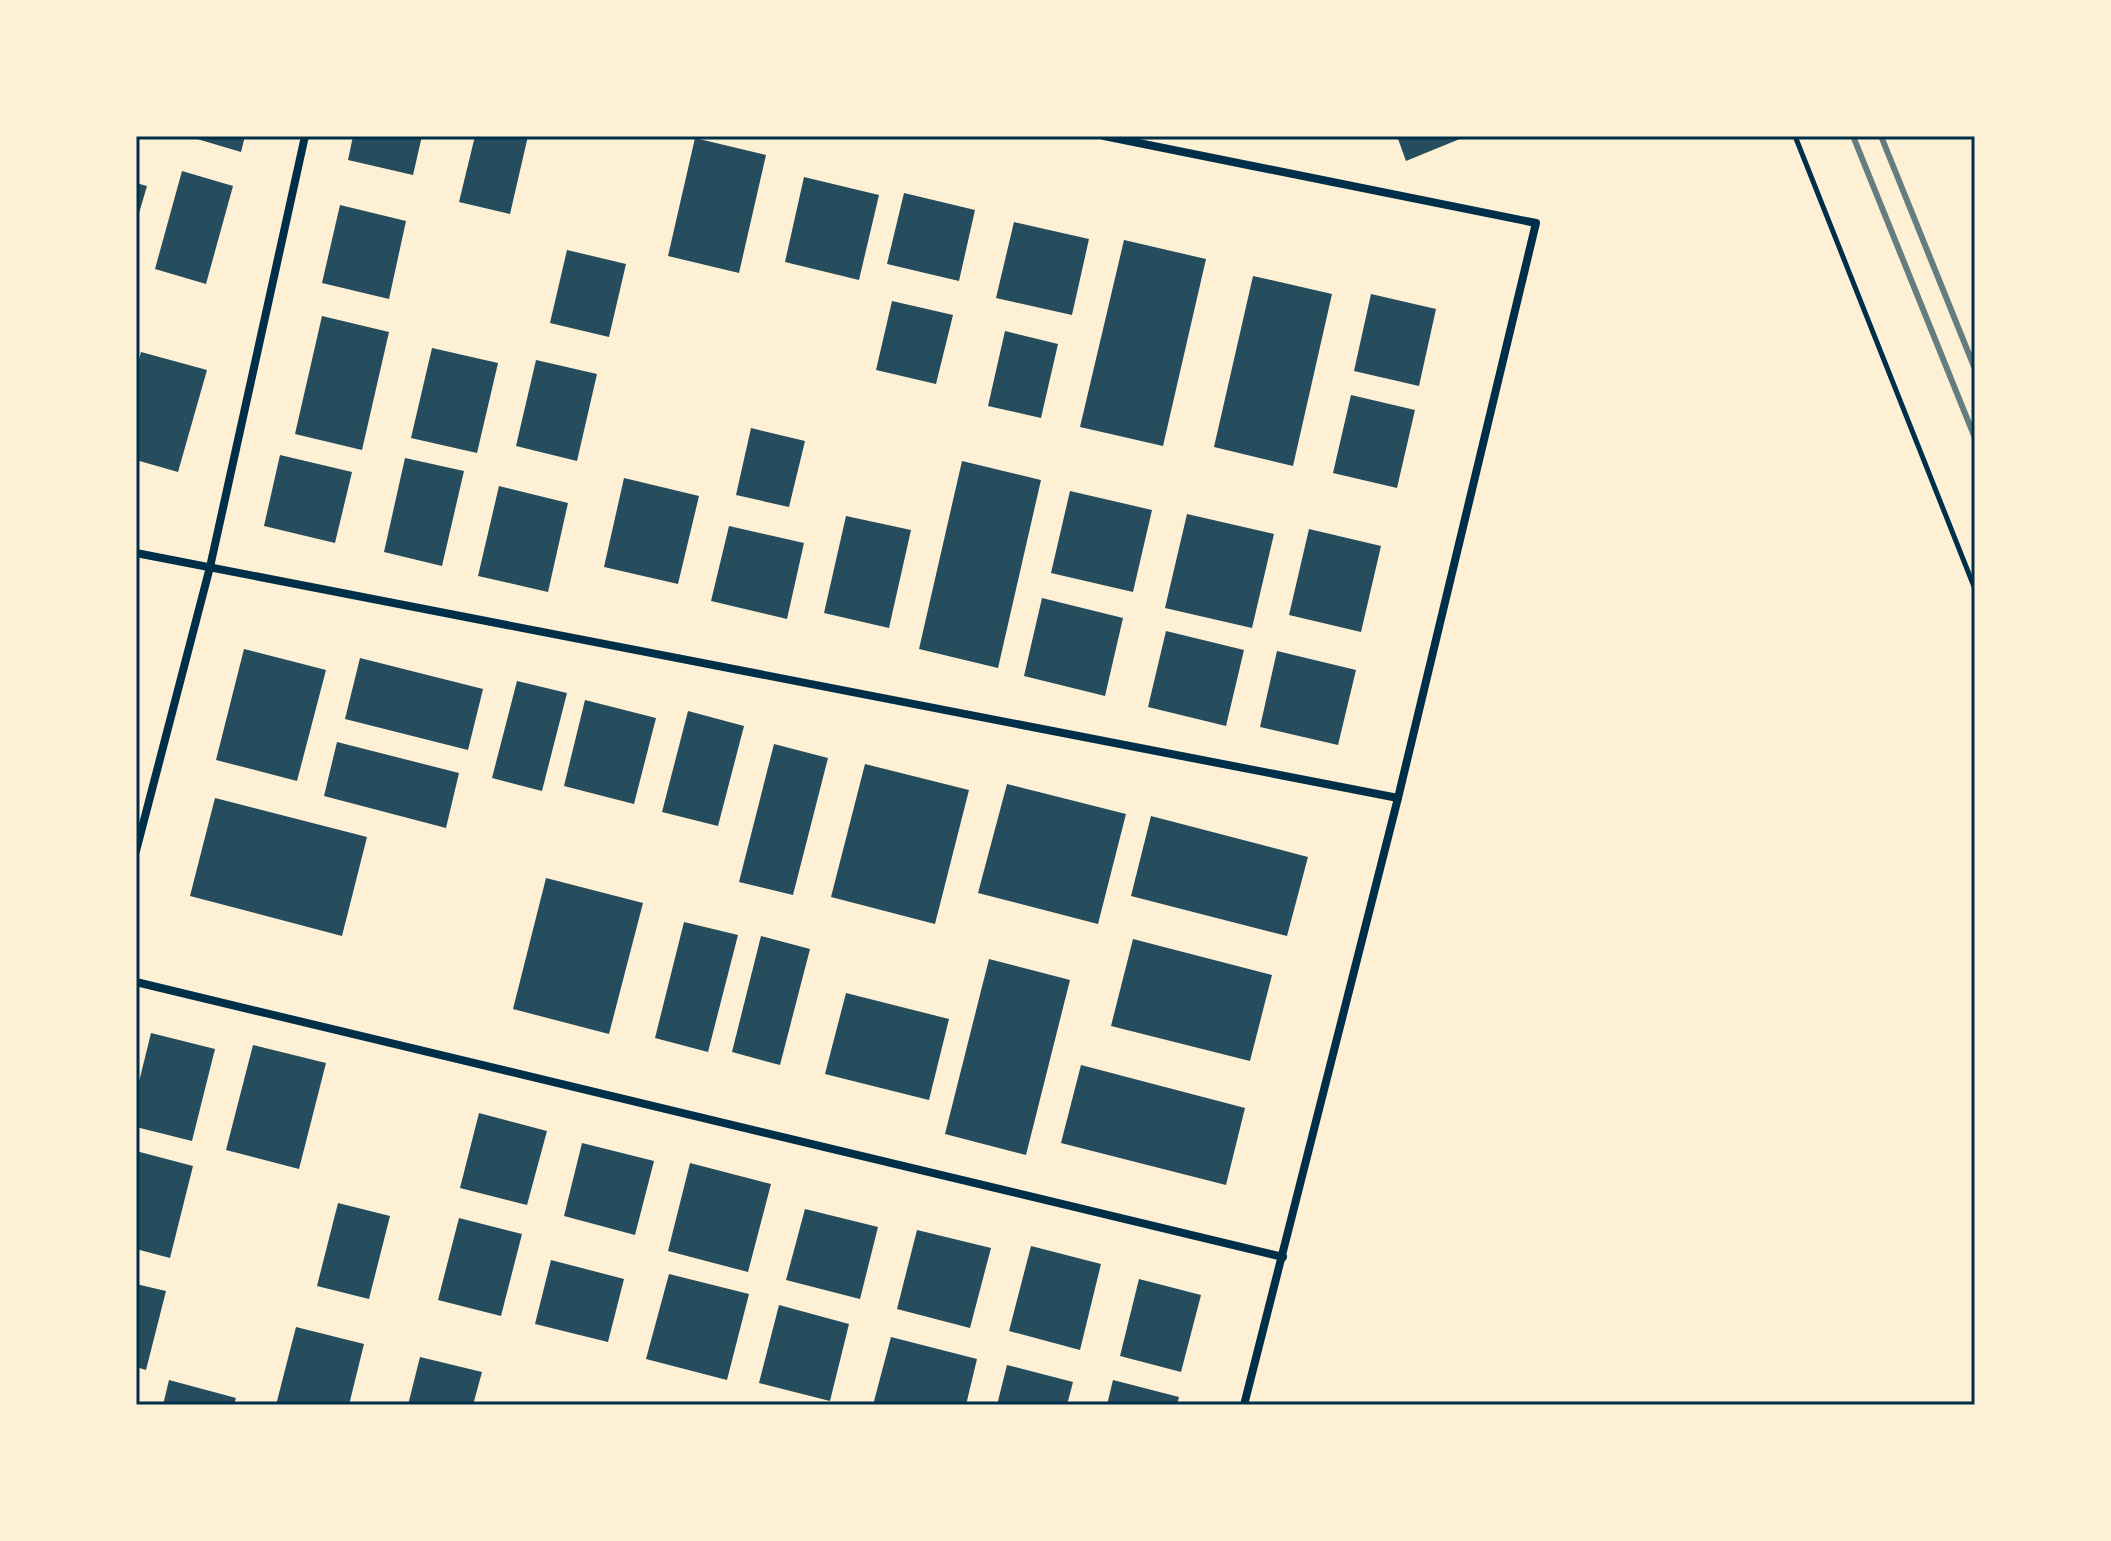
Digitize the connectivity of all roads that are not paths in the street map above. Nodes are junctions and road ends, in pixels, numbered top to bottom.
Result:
1 (305, 136) edge
2 (1104, 136) edge
3 (136, 553) edge
4 (210, 567) junction
5 (1398, 798) junction
6 (136, 851) edge
7 (136, 982) edge
8 (1283, 1257) junction
9 (1244, 1405) edge

1 - 4 street
2 - 5 street
3 - 4 street
4 - 5 street
4 - 6 street
5 - 8 street
7 - 8 street
8 - 9 street

